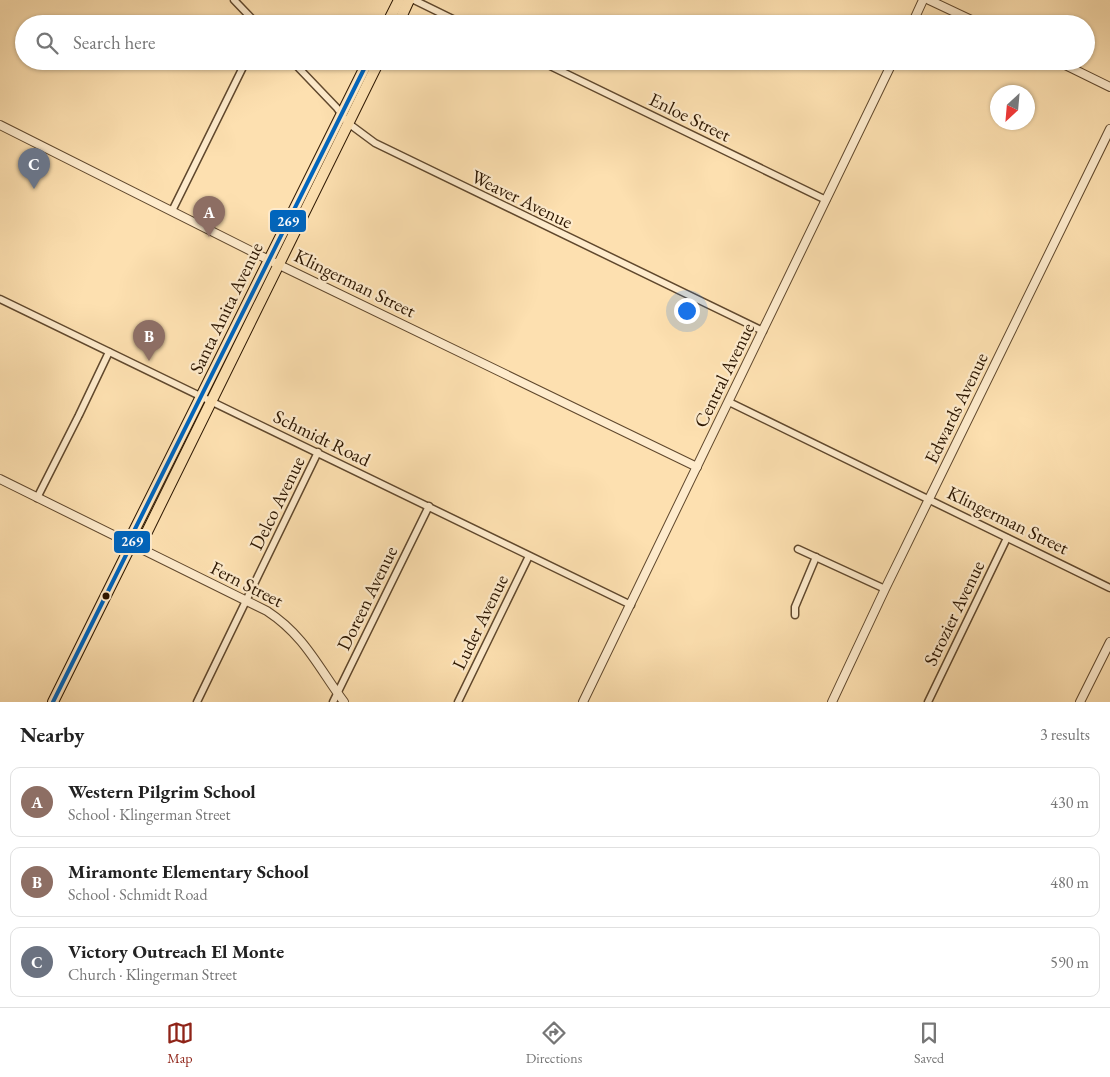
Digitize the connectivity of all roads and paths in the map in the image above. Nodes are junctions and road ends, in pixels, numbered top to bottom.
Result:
1 (234, 0) edge
2 (399, 0) edge
3 (409, 0) edge
4 (414, 0) edge
5 (923, 0) edge
6 (929, 0) edge
7 (248, 15) edge
8 (392, 15) edge
9 (402, 15) edge
10 (445, 15) edge
11 (916, 15) edge
12 (961, 15) edge
13 (242, 70) edge
14 (300, 70) edge
15 (364, 70) edge
16 (374, 70) edge
17 (559, 70) edge
18 (889, 70) edge
19 (1075, 70) edge
20 (1110, 87) edge
21 (342, 114) junction
22 (348, 123) junction
23 (0, 125) edge
24 (1110, 129) edge
25 (826, 200) junction
26 (172, 210) junction
27 (274, 262) junction
28 (0, 298) edge
29 (763, 331) junction
30 (109, 352) junction
31 (206, 398) junction
32 (729, 402) junction
33 (318, 452) junction
34 (697, 467) junction
35 (0, 480) edge
36 (37, 498) junction
37 (930, 499) junction
38 (429, 506) junction
39 (1007, 538) junction
40 (131, 545) junction
41 (798, 549) dead end
42 (529, 556) junction
43 (816, 557) junction
44 (1110, 588) edge
45 (885, 589) junction
46 (246, 601) junction
47 (630, 605) junction
48 (794, 615) dead end
49 (1110, 642) edge
50 (337, 693) junction
51 (53, 702) edge
52 (197, 702) edge
53 (333, 702) edge
54 (344, 702) edge
55 (458, 702) edge
56 (583, 702) edge
57 (832, 702) edge
58 (928, 702) edge
59 (1080, 702) edge

1 - 7 street
2 - 8 main road
3 - 9 main road
4 - 10 street
5 - 11 street
6 - 12 street
13 - 26 street
14 - 21 street, Weaver Avenue
15 - 21 main road, Santa Anita Avenue
16 - 22 main road, Santa Anita Avenue
17 - 25 street, Enloe Street
18 - 25 street, Central Avenue
19 - 20 street
21 - 22 street, Weaver Avenue
21 - 27 main road, Santa Anita Avenue
22 - 27 main road, Santa Anita Avenue
22 - 29 street, Weaver Avenue
23 - 26 street, Klingerman Street
24 - 37 street, Edwards Avenue
25 - 29 street, Central Avenue
26 - 27 street, Klingerman Street
27 - 31 main road, Santa Anita Avenue
27 - 34 street, Klingerman Street
28 - 30 street, Schmidt Road
29 - 32 street, Central Avenue
30 - 31 street, Schmidt Road
30 - 36 street
31 - 33 street, Schmidt Road
31 - 40 main road, Santa Anita Avenue
32 - 34 street, Central Avenue
32 - 37 street, Klingerman Street
33 - 38 street, Schmidt Road
33 - 46 street, Delco Avenue
34 - 47 street, Central Avenue
35 - 36 street, Fern Street
36 - 40 street, Fern Street
37 - 39 street, Klingerman Street
37 - 45 street, Edwards Avenue
38 - 42 street, Schmidt Road
38 - 50 street, Doreen Avenue
39 - 44 street, Klingerman Street
39 - 58 street, Strozier Avenue
40 - 46 street, Fern Street
40 - 51 main road, Santa Anita Avenue
41 - 43 street
42 - 47 street, Schmidt Road
42 - 55 street, Luder Avenue
43 - 45 street
43 - 48 street
45 - 57 street, Edwards Avenue
46 - 50 street, Fern Street
46 - 52 street, Delco Avenue
47 - 56 street, Central Avenue
49 - 59 street
50 - 53 street, Doreen Avenue
50 - 54 street, Fern Street

